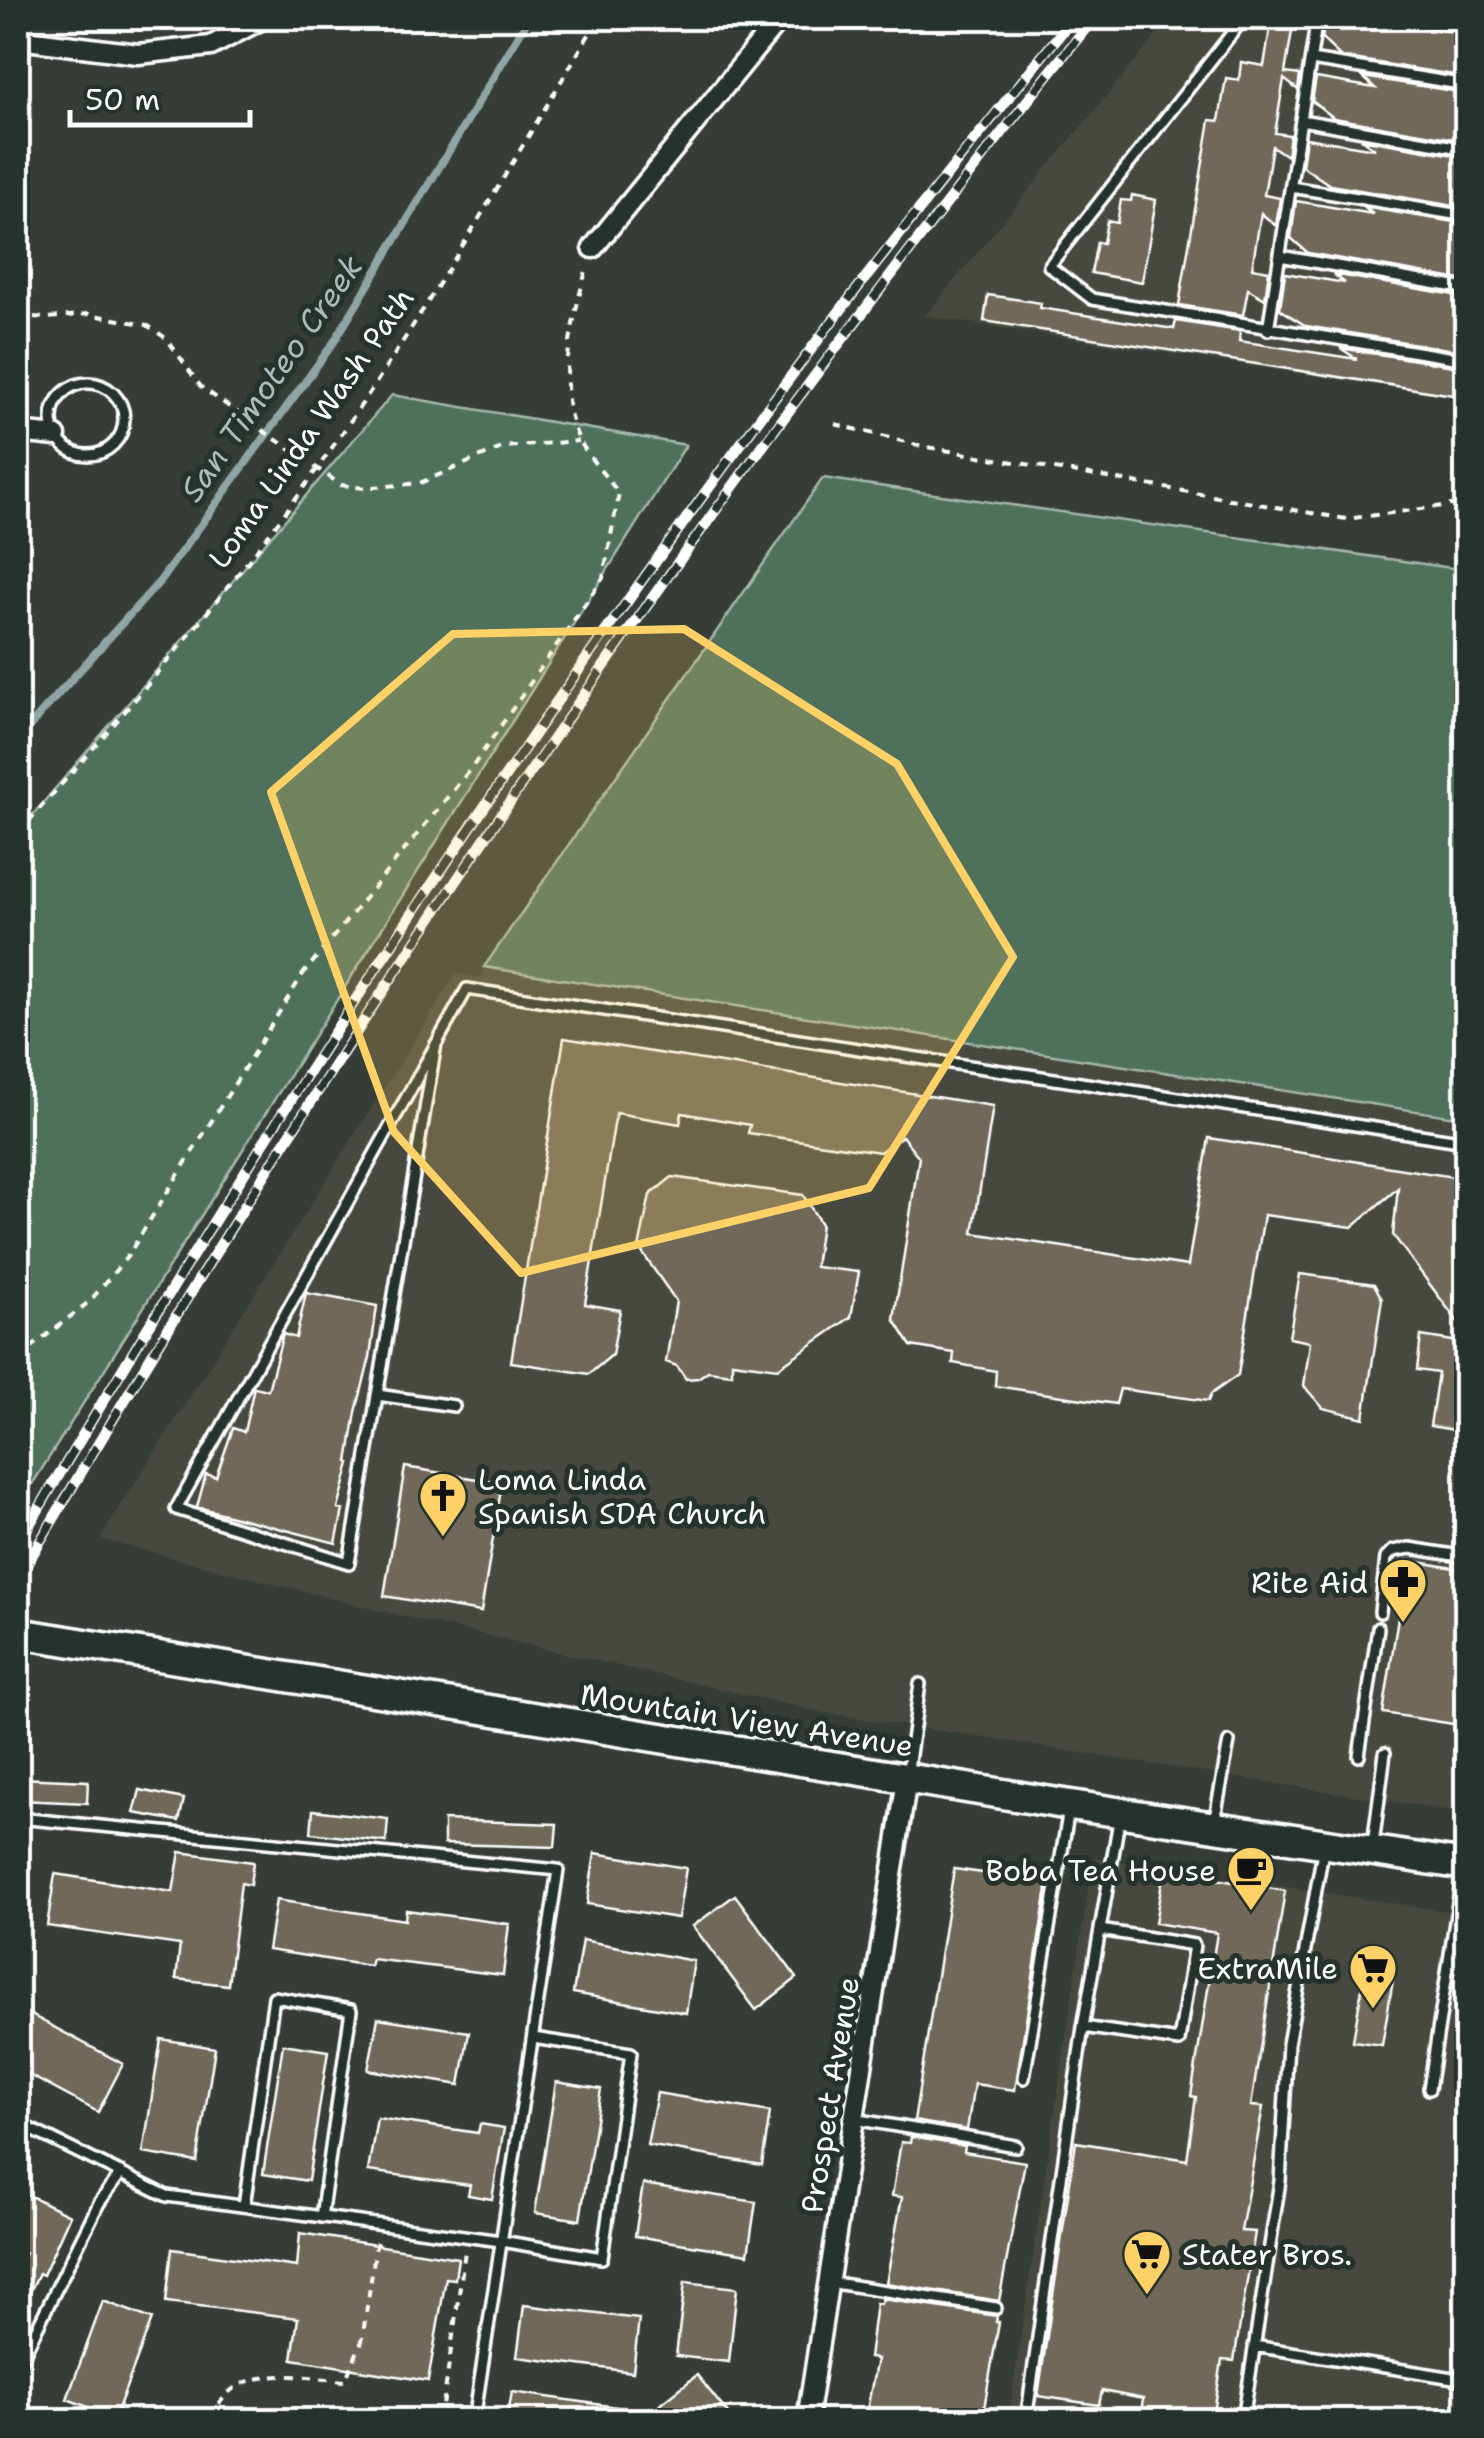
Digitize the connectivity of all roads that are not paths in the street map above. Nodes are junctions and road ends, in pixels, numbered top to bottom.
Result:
1 (264, 18) edge
2 (780, 18) edge
3 (1244, 18) edge
4 (1318, 18) edge
5 (1449, 18) edge
6 (1466, 20) edge
7 (18, 39) edge
8 (1311, 60) junction
9 (1466, 85) edge
10 (1301, 120) junction
11 (1466, 149) edge
12 (1291, 187) junction
13 (1466, 216) edge
14 (593, 248) road end
15 (1280, 256) junction
16 (1466, 289) edge
17 (1268, 330) junction
18 (1466, 360) edge
19 (18, 432) edge
20 (56, 436) junction
21 (436, 1044) junction
22 (1466, 1142) edge
23 (377, 1395) junction
24 (454, 1406) dead end
25 (1466, 1557) edge
26 (1380, 1612) dead end
27 (1378, 1628) dead end
28 (18, 1633) edge
29 (920, 1684) dead end
30 (1228, 1742) dead end
31 (1386, 1754) dead end
32 (1359, 1756) dead end
33 (907, 1779) junction
34 (1070, 1805) junction
35 (1120, 1813) junction
36 (18, 1818) edge
37 (1213, 1827) junction
38 (1324, 1844) junction
39 (1372, 1851) junction
40 (1465, 1865) edge
41 (1100, 1930) junction
42 (1448, 1966) junction
43 (1466, 1969) edge
44 (1084, 2027) junction
45 (532, 2038) junction
46 (1024, 2078) dead end
47 (1429, 2089) dead end
48 (854, 2120) junction
49 (18, 2122) edge
50 (1016, 2146) dead end
51 (121, 2174) junction
52 (244, 2206) junction
53 (322, 2217) junction
54 (502, 2241) junction
55 (828, 2282) junction
56 (996, 2308) dead end
57 (1254, 2346) junction
58 (18, 2366) edge
59 (1466, 2380) edge
60 (474, 2420) edge
61 (807, 2420) edge
62 (1026, 2420) edge
63 (1243, 2420) edge

1 - 7 street
2 - 14 street
3 - 17 lane
4 - 8 lane
5 - 6 lane
8 - 9 lane
8 - 10 lane
10 - 11 lane
10 - 12 lane
12 - 13 lane
12 - 15 lane
15 - 16 lane
15 - 17 lane
17 - 18 lane
19 - 20 street
20 - 20 lane
21 - 22 lane
21 - 23 lane
21 - 23 lane
23 - 24 lane
25 - 26 lane
27 - 32 lane
28 - 33 main road, Mountain View Avenue
29 - 33 lane
30 - 37 lane
31 - 39 lane
33 - 34 main road, Mountain View Avenue
33 - 48 street, Prospect Avenue
34 - 35 main road, Mountain View Avenue
34 - 46 lane
35 - 37 main road, Mountain View Avenue
35 - 41 lane
36 - 45 lane
37 - 38 main road, Mountain View Avenue
38 - 39 main road, Mountain View Avenue
38 - 57 lane
39 - 40 main road, Mountain View Avenue
40 - 42 lane
41 - 44 lane
41 - 44 lane
42 - 43 lane
42 - 47 lane
44 - 62 lane
45 - 54 lane
45 - 54 lane
48 - 50 lane
48 - 55 street, Prospect Avenue
49 - 51 lane
51 - 52 lane
51 - 58 lane
52 - 53 lane
52 - 53 lane
53 - 54 lane
54 - 60 lane
55 - 56 lane
55 - 61 street, Prospect Avenue
57 - 59 lane
57 - 63 lane

